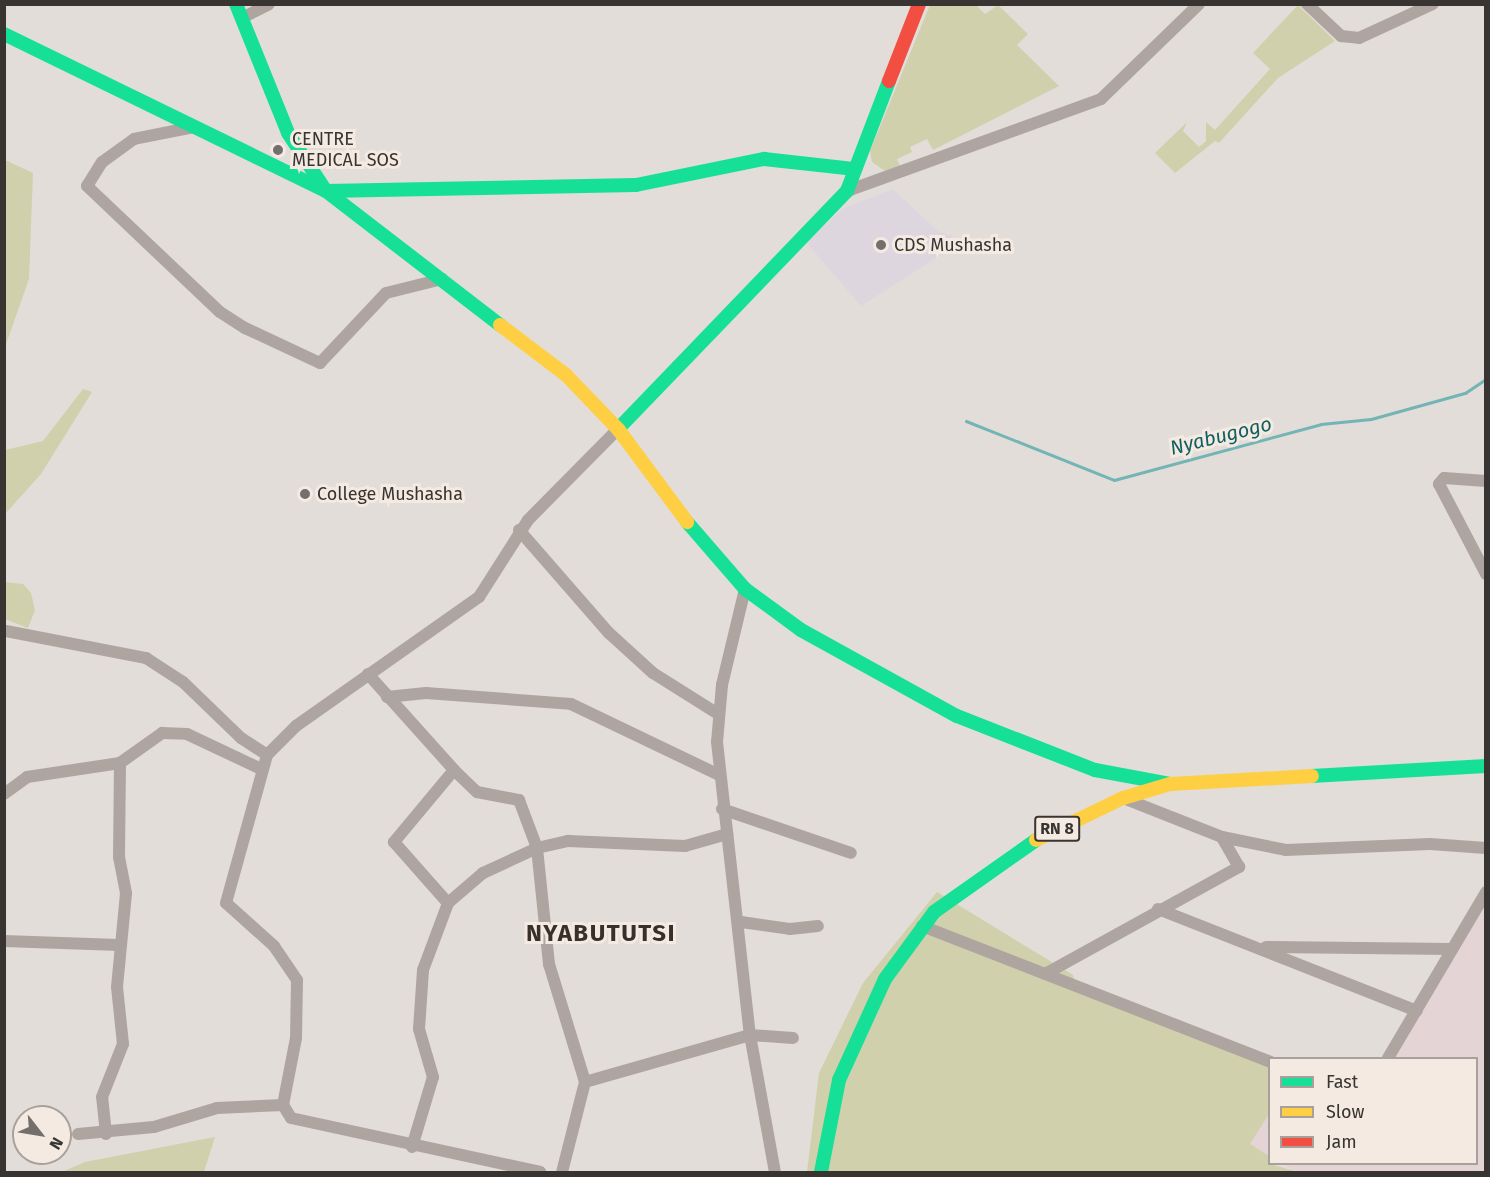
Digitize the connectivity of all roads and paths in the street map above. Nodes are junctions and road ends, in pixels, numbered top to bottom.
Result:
1 (236, 4) edge
2 (269, 4) edge
3 (919, 4) edge
4 (1199, 4) edge
5 (1307, 4) edge
6 (1433, 4) edge
7 (242, 18) junction
8 (4, 34) edge
9 (194, 128) junction
10 (855, 169) junction
11 (326, 191) junction
12 (847, 191) junction
13 (442, 279) junction
14 (618, 429) junction
15 (1485, 481) edge
16 (519, 530) junction
17 (1485, 574) edge
18 (745, 589) junction
19 (6, 630) edge
20 (368, 674) junction
21 (387, 697) junction
22 (718, 714) junction
23 (267, 755) junction
24 (120, 763) junction
25 (1485, 766) edge
26 (261, 769) junction
27 (454, 770) junction
28 (719, 775) junction
29 (1170, 784) junction
30 (4, 794) edge
31 (1123, 798) junction
32 (722, 809) junction
33 (727, 834) junction
34 (1222, 837) junction
35 (537, 848) junction
36 (1485, 848) edge
37 (851, 853) dead end
38 (1485, 892) edge
39 (448, 903) junction
40 (1158, 909) junction
41 (741, 922) junction
42 (818, 926) dead end
43 (922, 926) junction
44 (4, 940) edge
45 (119, 945) junction
46 (1259, 946) junction
47 (1452, 949) junction
48 (1045, 974) junction
49 (1417, 1011) junction
50 (750, 1035) junction
51 (793, 1038) dead end
52 (1389, 1057) edge
53 (1268, 1062) edge
54 (585, 1082) junction
55 (283, 1105) junction
56 (78, 1134) dead end
57 (106, 1134) junction
58 (412, 1147) junction
59 (540, 1173) edge
60 (562, 1173) edge
61 (775, 1173) edge
62 (821, 1173) edge

1 - 7 street
2 - 7 street
3 - 10 street
4 - 12 street
5 - 6 street
7 - 11 street
8 - 9 street
9 - 11 street
9 - 13 street
10 - 11 street
10 - 12 street
11 - 13 street
12 - 14 street
13 - 14 street
14 - 16 street
14 - 18 street
15 - 17 street
16 - 20 street
16 - 22 street
18 - 22 street
18 - 29 street
19 - 23 street
20 - 21 street
20 - 23 street
21 - 27 street
21 - 28 street
22 - 28 street
23 - 26 street
24 - 26 street
24 - 30 street
24 - 45 street
25 - 29 street, RN 8
26 - 55 street
27 - 35 street
27 - 39 street
28 - 32 street
29 - 31 street, RN 8
31 - 34 street
31 - 43 street, RN 8
32 - 33 street
32 - 37 street
33 - 35 street
33 - 41 street
34 - 36 street
34 - 40 street
35 - 39 street
35 - 54 street
38 - 47 street
39 - 58 street
40 - 46 street
40 - 48 street
41 - 42 street
41 - 50 street
43 - 48 street
43 - 62 street, RN 8
44 - 45 street
45 - 57 street
46 - 47 street
46 - 49 street
47 - 49 street
48 - 53 street
49 - 52 street
50 - 51 street
50 - 54 street
50 - 61 street
54 - 60 street
55 - 57 street
55 - 58 street
56 - 57 street
58 - 59 street

